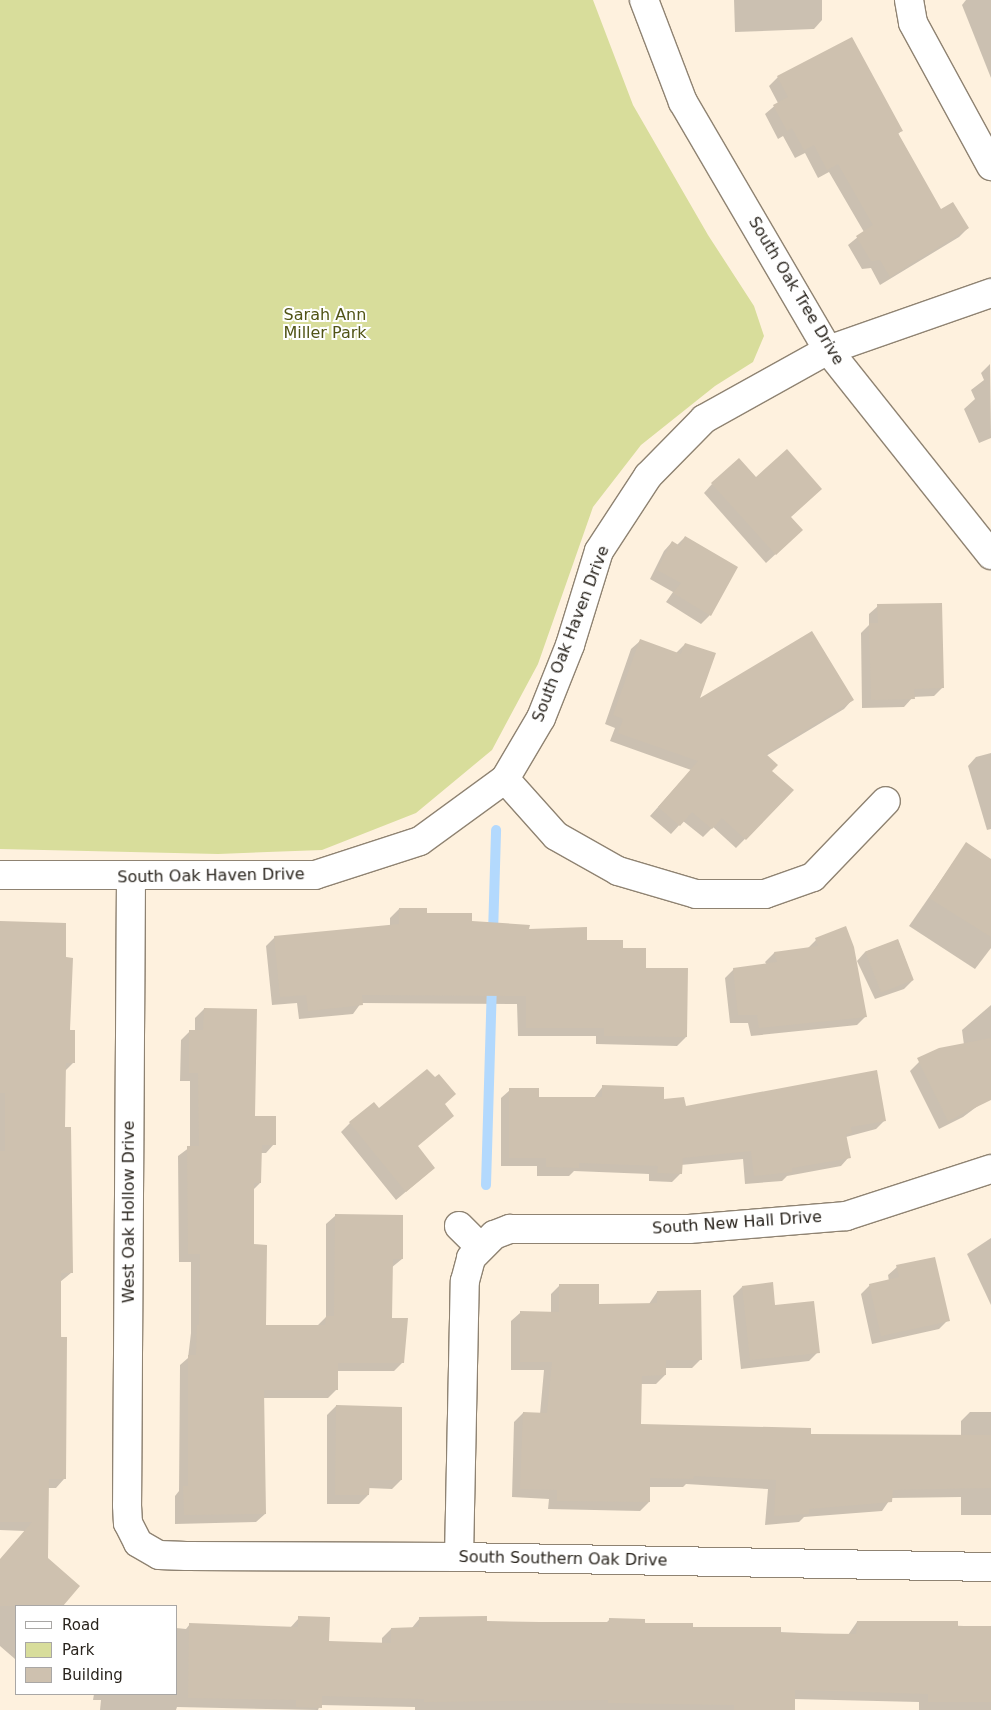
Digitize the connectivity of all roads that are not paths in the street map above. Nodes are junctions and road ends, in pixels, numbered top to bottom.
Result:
1 (644, 0) edge
2 (910, 0) edge
3 (991, 166) edge
4 (991, 293) edge
5 (828, 350) junction
6 (991, 555) edge
7 (505, 779) junction
8 (886, 801) dead end
9 (0, 875) edge
10 (131, 877) junction
11 (991, 1169) edge
12 (459, 1226) dead end
13 (480, 1247) junction
14 (131, 1552) joint
15 (459, 1557) junction
16 (991, 1567) edge

1 - 5 street, South Oak Tree Drive
2 - 3 street
4 - 5 street, South Oak Haven Drive
5 - 6 street, South Oak Tree Drive
5 - 7 street, South Oak Haven Drive
7 - 8 street
7 - 10 street, South Oak Haven Drive
9 - 10 street, South Oak Haven Drive
10 - 14 street, West Oak Hollow Drive
11 - 13 street, South New Hall Drive
12 - 13 street
13 - 15 street
14 - 15 street, South Southern Oak Drive
15 - 16 street, South Southern Oak Drive

